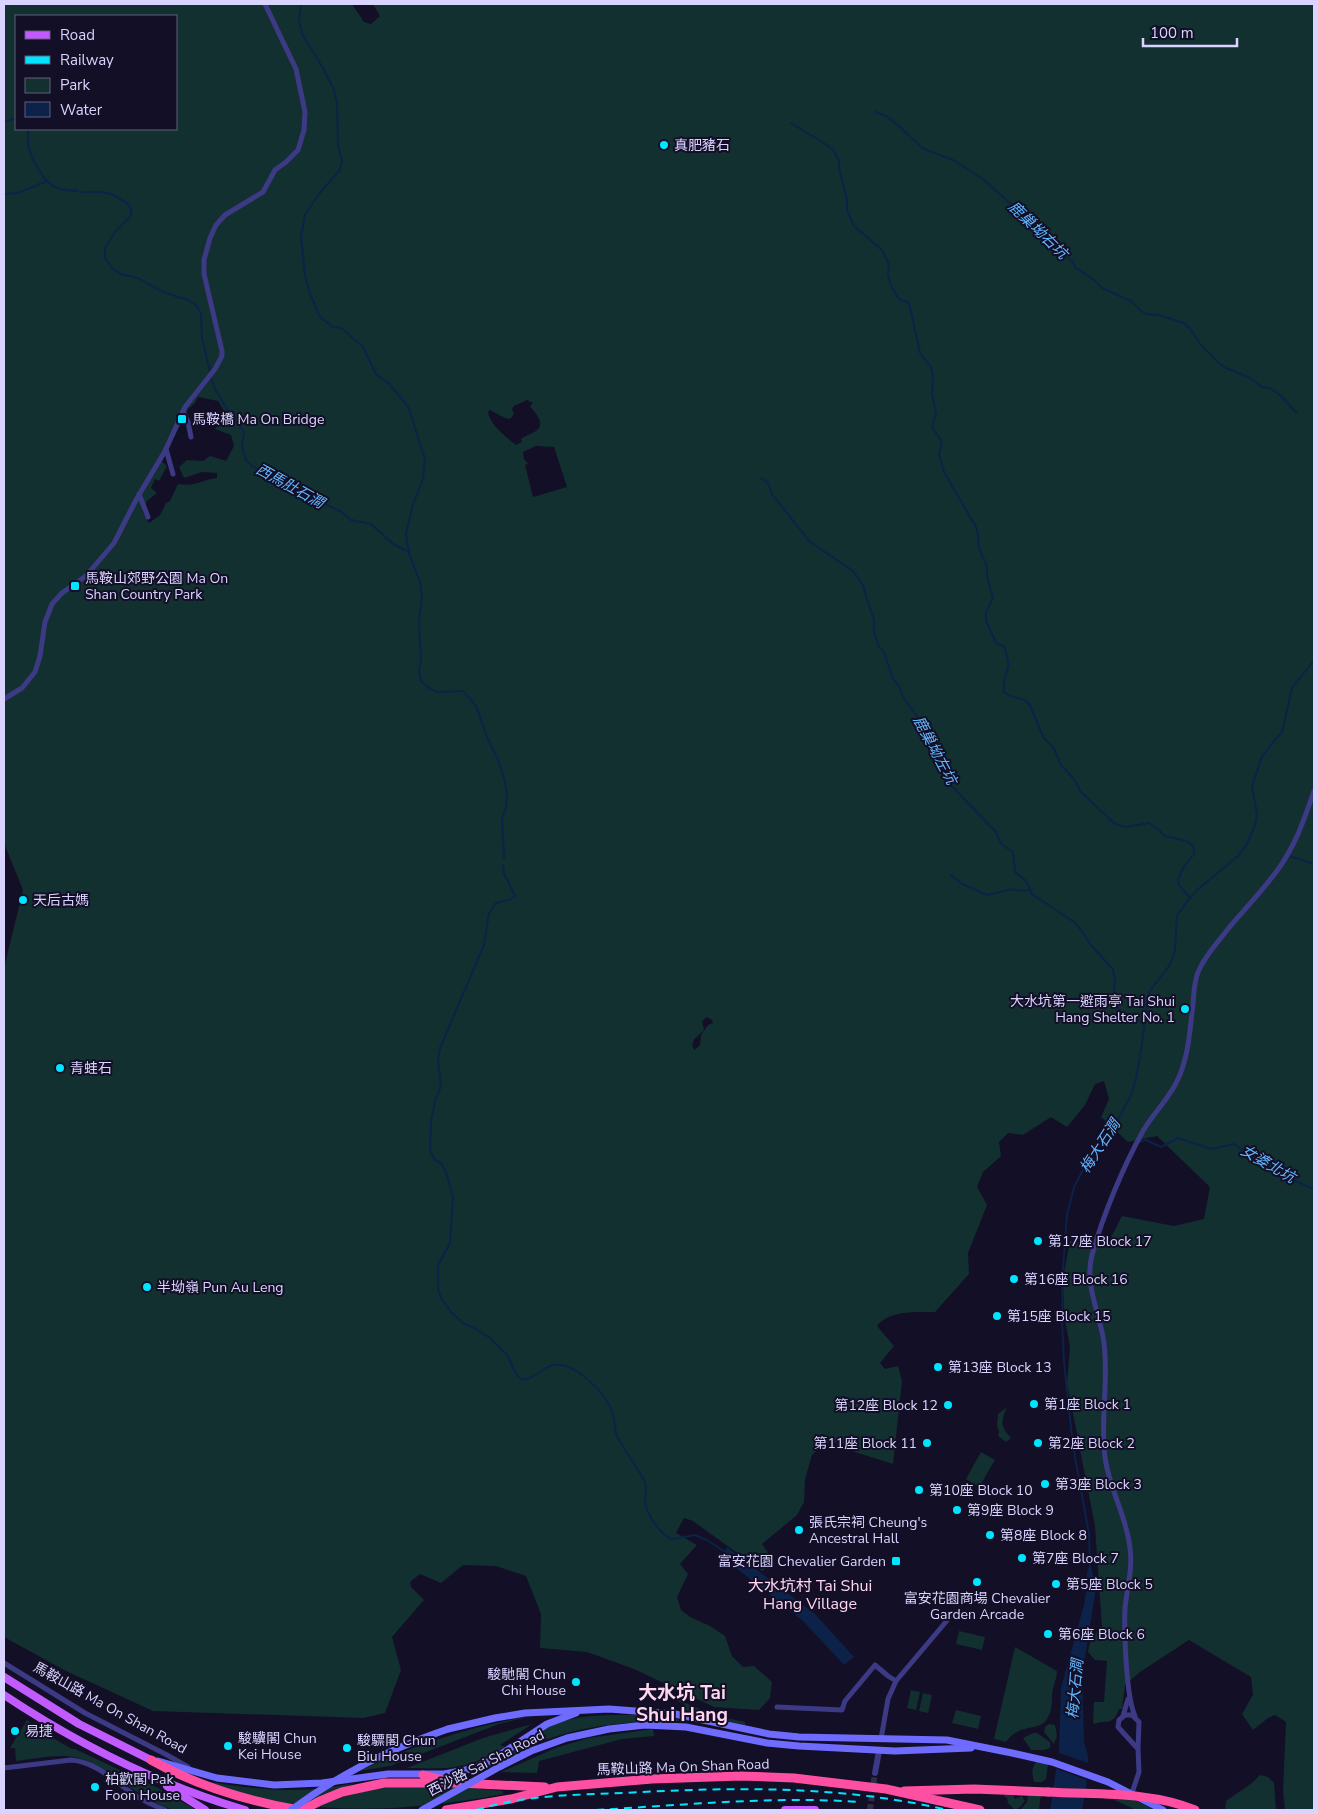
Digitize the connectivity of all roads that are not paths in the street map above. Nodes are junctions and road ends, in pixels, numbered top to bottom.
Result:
1 (264, 4) edge
2 (183, 410) junction
3 (191, 437) dead end
4 (166, 449) junction
5 (173, 474) dead end
6 (139, 494) junction
7 (148, 517) dead end
8 (4, 699) edge
9 (1314, 791) edge
10 (950, 1616) dead end
11 (4, 1663) edge
12 (4, 1678) edge
13 (896, 1680) junction
14 (1129, 1688) junction
15 (4, 1695) edge
16 (777, 1707) dead end
17 (588, 1710) junction
18 (1123, 1716) junction
19 (1135, 1716) junction
20 (1139, 1726) junction
21 (1123, 1733) junction
22 (881, 1739) junction
23 (989, 1749) junction
24 (1138, 1749) junction
25 (879, 1751) junction
26 (150, 1760) junction
27 (4, 1768) edge
28 (875, 1773) tunnel mouth
29 (149, 1774) junction
30 (205, 1774) junction
31 (423, 1775) junction
32 (457, 1783) junction
33 (557, 1787) junction
34 (896, 1791) junction
35 (1132, 1793) junction
36 (165, 1810) edge
37 (205, 1810) edge
38 (245, 1810) edge
39 (291, 1810) edge
40 (303, 1810) edge
41 (422, 1810) edge
42 (446, 1810) edge
43 (785, 1810) edge
44 (815, 1810) edge
45 (980, 1810) edge
46 (1163, 1810) edge
47 (1195, 1810) edge

1 - 2 street
2 - 3 street
2 - 4 street
4 - 5 street
4 - 6 street
6 - 7 street
6 - 8 street
9 - 14 street
10 - 13 street
11 - 30 street, 馬鞍山路 Ma On Shan Road
12 - 26 main road, 馬鞍山路 Ma On Shan Road
13 - 16 street
13 - 22 street
14 - 18 street
14 - 19 street
15 - 29 main road
17 - 22 main road, 西沙路 Sai Sha Road
17 - 31 main road, 馬鞍山路 Ma On Shan Road
17 - 39 main road, 西沙路 Sai Sha Road, bridge
18 - 19 street
18 - 21 street
19 - 20 street
20 - 21 street
20 - 24 street
21 - 24 street
22 - 23 main road, 西沙路 Sai Sha Road
22 - 25 main road
23 - 25 main road, 西沙路 Sai Sha Road
23 - 35 main road
24 - 35 street
25 - 28 street
25 - 41 main road, 西沙路 Sai Sha Road, bridge
26 - 30 main road, 馬鞍山路 Ma On Shan Road
26 - 40 highway, 馬鞍山路 Ma On Shan Road
27 - 36 street
29 - 37 main road
29 - 38 main road
30 - 31 main road, 馬鞍山路 Ma On Shan Road
31 - 32 highway
32 - 33 highway
32 - 40 highway
33 - 34 highway, 馬鞍山路 Ma On Shan Road
33 - 42 highway, 馬鞍山路 Ma On Shan Road
34 - 45 highway, 馬鞍山路 Ma On Shan Road
34 - 47 highway, bridge
35 - 46 main road
43 - 44 main road

